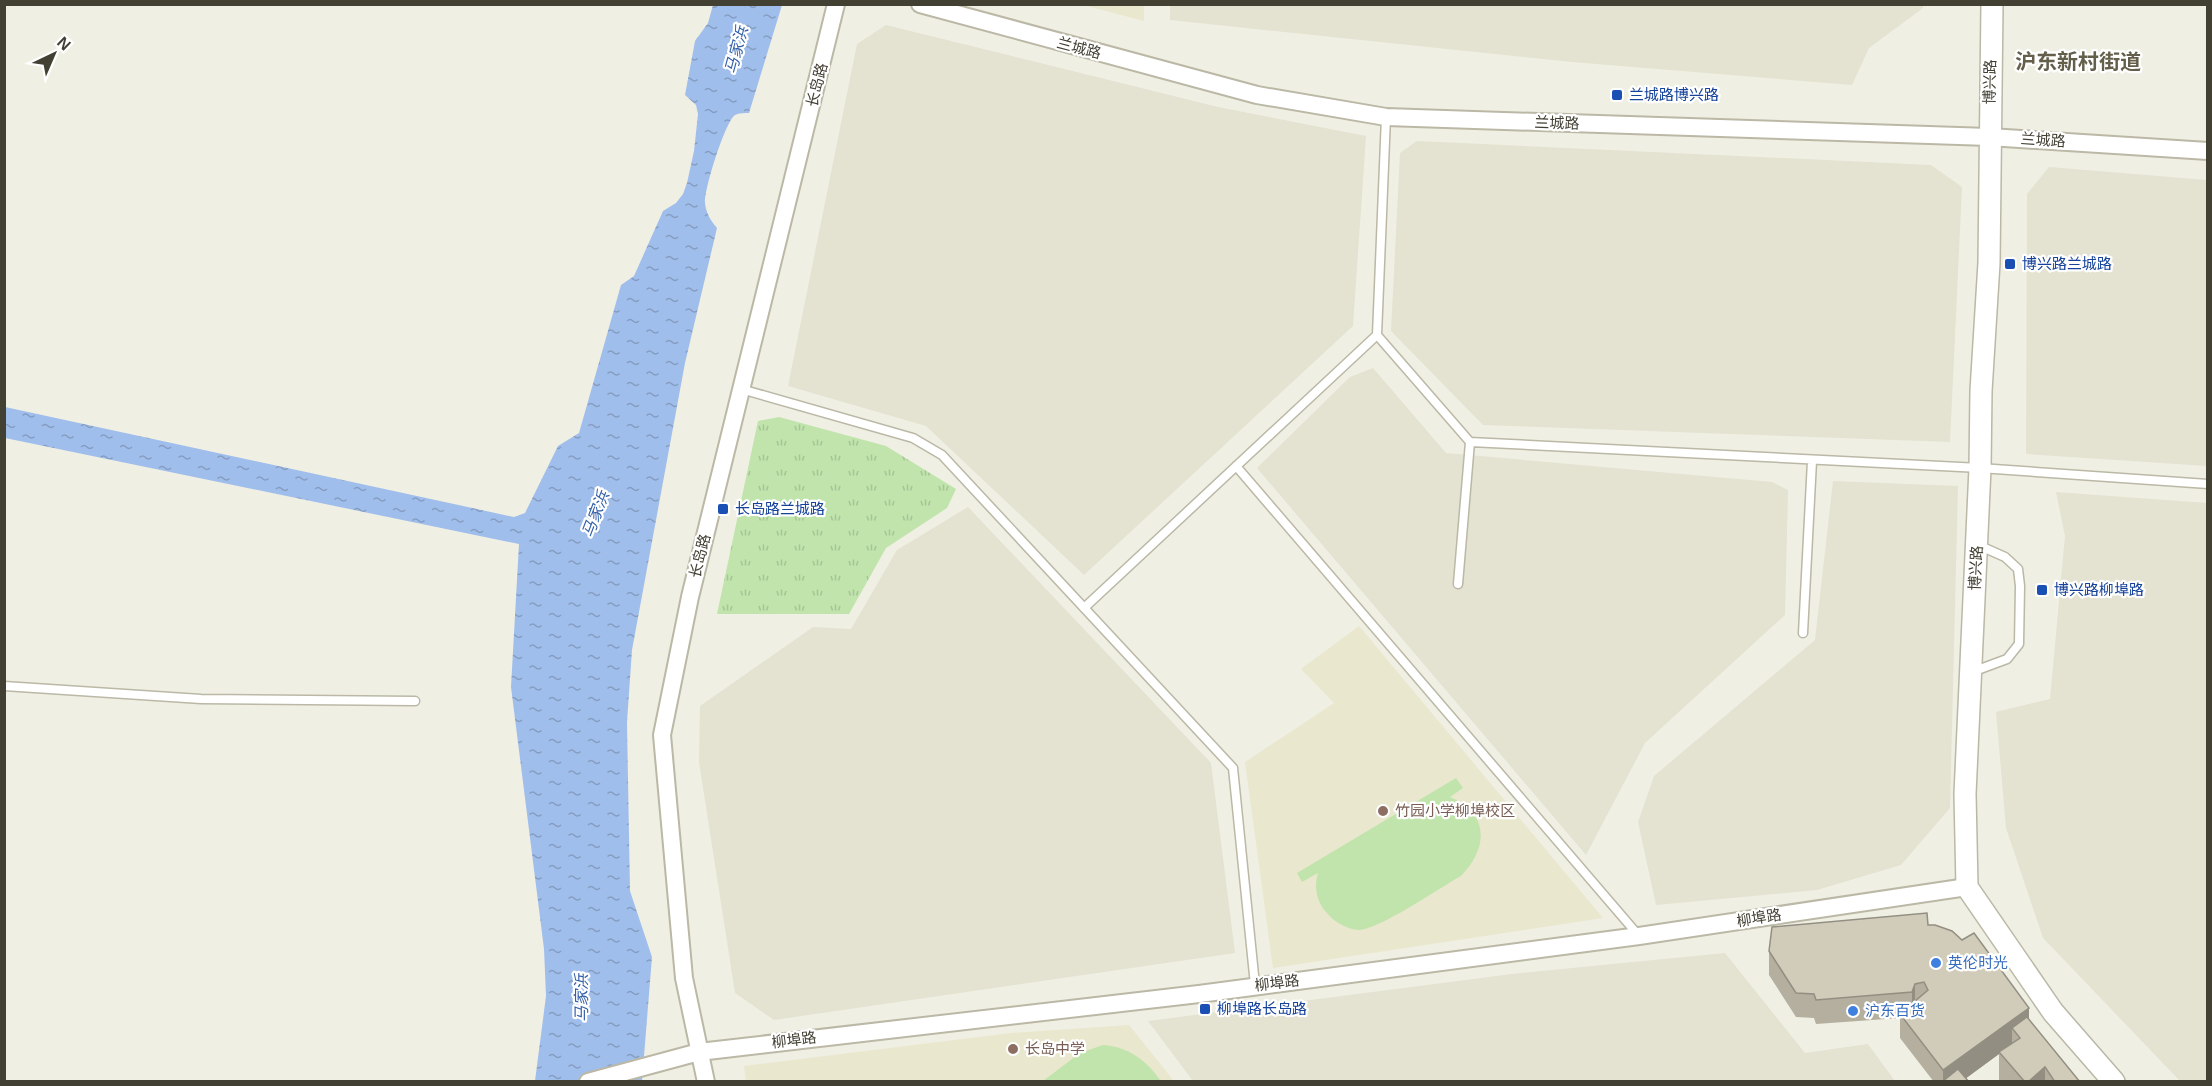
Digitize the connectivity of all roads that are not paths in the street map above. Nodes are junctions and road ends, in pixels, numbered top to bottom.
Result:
1 (836, 4) edge
2 (920, 4) edge
3 (1992, 4) edge
4 (1386, 117) junction
5 (1989, 137) junction
6 (2208, 151) edge
7 (1377, 335) junction
8 (741, 388) junction
9 (1470, 442) junction
10 (1812, 461) junction
11 (1236, 466) junction
12 (1980, 468) junction
13 (2208, 484) edge
14 (1977, 545) junction
15 (1458, 584) dead end
16 (1084, 608) junction
17 (1803, 633) dead end
18 (1971, 672) junction
19 (4, 686) edge
20 (416, 701) dead end
21 (1967, 887) junction
22 (1639, 936) junction
23 (1255, 985) junction
24 (699, 1052) junction
25 (588, 1082) edge
26 (706, 1082) edge
27 (2114, 1082) edge

1 - 8 street, 长岛路
2 - 4 street, 兰城路
3 - 5 street, 博兴路
4 - 5 street, 兰城路
4 - 7 lane
5 - 6 street, 兰城路
5 - 12 street, 博兴路
7 - 9 lane
7 - 11 lane
8 - 16 lane
8 - 24 street, 长岛路
9 - 10 lane
9 - 15 lane
10 - 12 lane
10 - 17 lane
11 - 16 lane
11 - 22 lane
12 - 13 lane
12 - 14 street, 博兴路
14 - 18 street, 博兴路
14 - 18 lane
16 - 23 lane
18 - 21 street, 博兴路
19 - 20 lane
21 - 22 street, 柳埠路
21 - 27 street
22 - 23 street, 柳埠路
23 - 24 street, 柳埠路
24 - 25 street, 柳埠路
24 - 26 street, 长岛路

